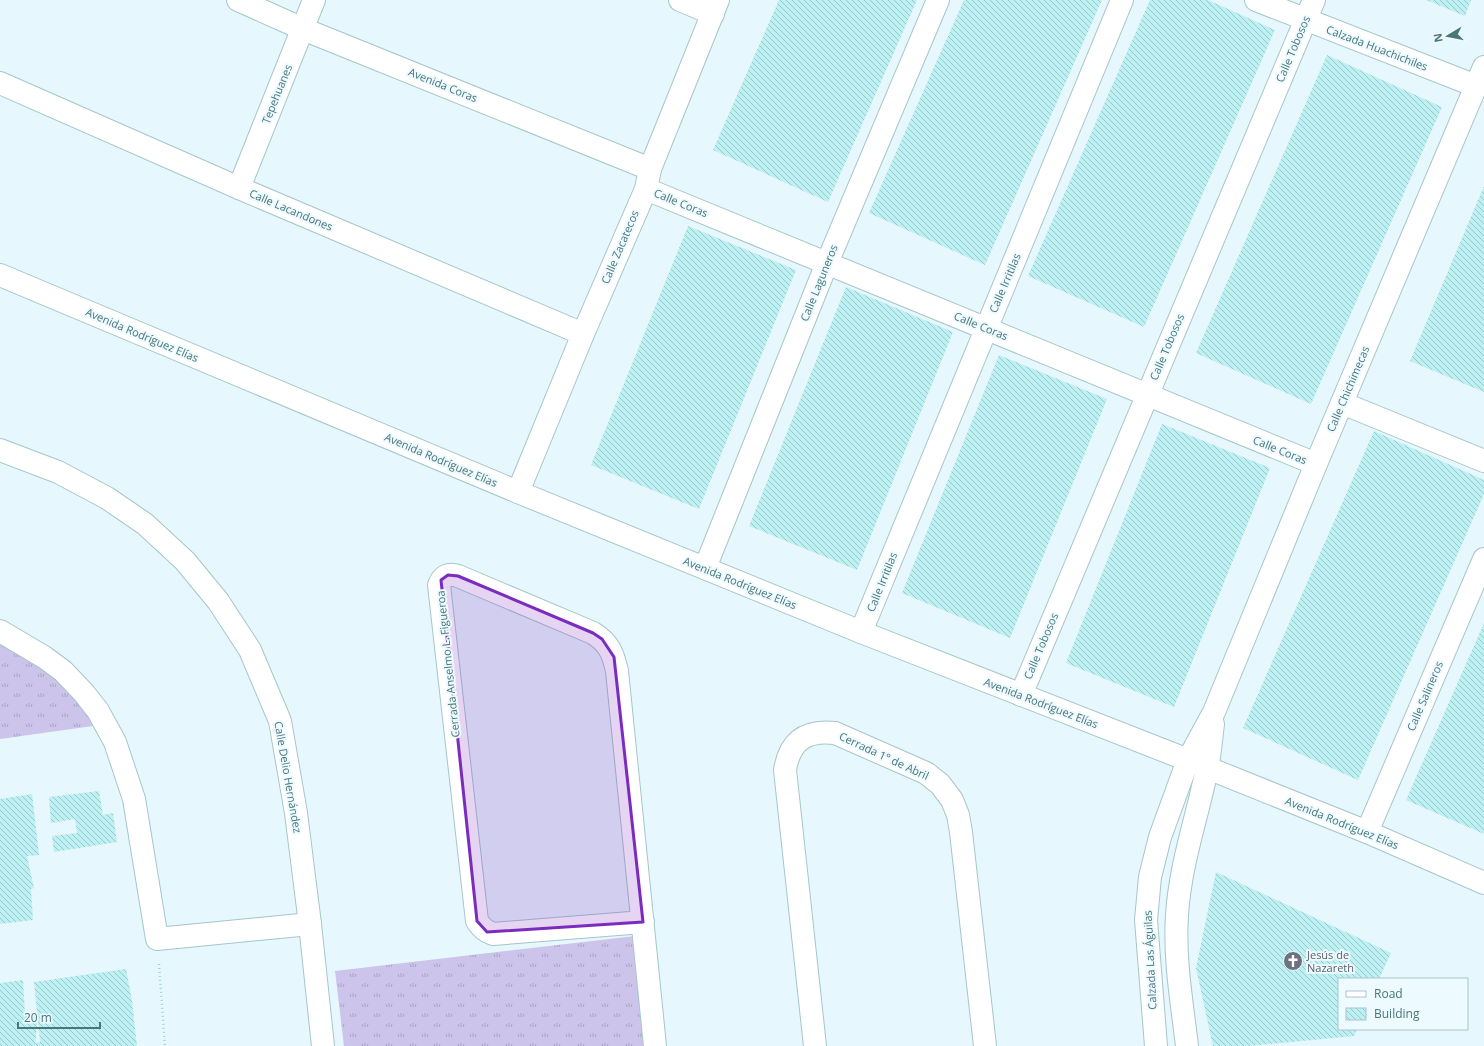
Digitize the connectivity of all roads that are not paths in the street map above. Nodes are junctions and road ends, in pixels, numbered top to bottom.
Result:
1 (238, 0) edge
2 (314, 0) edge
3 (680, 0) edge
4 (938, 0) edge
5 (1122, 0) edge
6 (1256, 0) edge
7 (715, 7) edge
8 (1310, 10) edge
9 (303, 29) junction
10 (1480, 77) edge
11 (0, 83) edge
12 (648, 178) junction
13 (239, 188) junction
14 (827, 263) junction
15 (0, 275) edge
16 (986, 328) junction
17 (583, 334) junction
18 (1147, 395) junction
19 (1342, 403) junction
20 (0, 450) edge
21 (1484, 461) edge
22 (1316, 464) junction
23 (518, 492) junction
24 (1484, 559) edge
25 (705, 568) junction
26 (0, 631) edge
27 (861, 632) junction
28 (1021, 695) junction
29 (1198, 764) junction
30 (1367, 832) junction
31 (1484, 883) edge
32 (643, 922) junction
33 (310, 924) junction
34 (323, 1046) edge
35 (655, 1046) edge
36 (815, 1046) edge
37 (985, 1046) edge
38 (1156, 1046) edge
39 (1187, 1046) edge

1 - 9 street, Avenida Coras
2 - 9 street, Tepehuanes
3 - 7 street
4 - 14 street, Calle Laguneros
5 - 16 street, Calle Irritilas
6 - 8 street, Calzada Huachichiles
7 - 12 street, Calle Zacatecos
8 - 10 street, Calzada Huachichiles
8 - 18 street, Calle Tobosos
9 - 12 street, Avenida Coras
9 - 13 street, Tepehuanes
10 - 19 street, Calle Chichimecas
11 - 13 street, Calle Lacandones
12 - 14 street, Calle Coras
12 - 17 street, Calle Zacatecos
13 - 17 street, Calle Lacandones
14 - 16 street, Calle Coras
14 - 25 street, Calle Laguneros
15 - 23 street, Avenida Rodríguez Elías
16 - 18 street, Calle Coras
16 - 27 street, Calle Irritilas
17 - 23 street, Calle Zacatecos
18 - 22 street, Calle Coras
18 - 28 street, Calle Tobosos
19 - 21 street
19 - 22 street, Calle Chichimecas
20 - 33 street, Calle Delio Hernández
22 - 29 street, Calle Chichimecas
23 - 25 street, Avenida Rodríguez Elías
24 - 30 street, Calle Salineros
25 - 27 street, Avenida Rodríguez Elías
26 - 33 street
27 - 28 street, Avenida Rodríguez Elías
28 - 29 street, Avenida Rodríguez Elías
29 - 30 street, Avenida Rodríguez Elías
29 - 38 street, Calzada Las Águilas
29 - 39 street
30 - 31 street, Avenida Rodríguez Elías
32 - 32 street, Cerrada Anselmo L. Figueroa
32 - 35 street, Cerrada Anselmo L. Figueroa
33 - 34 street, Calle Delio Hernández
36 - 37 street, Cerrada 1° de Abril

